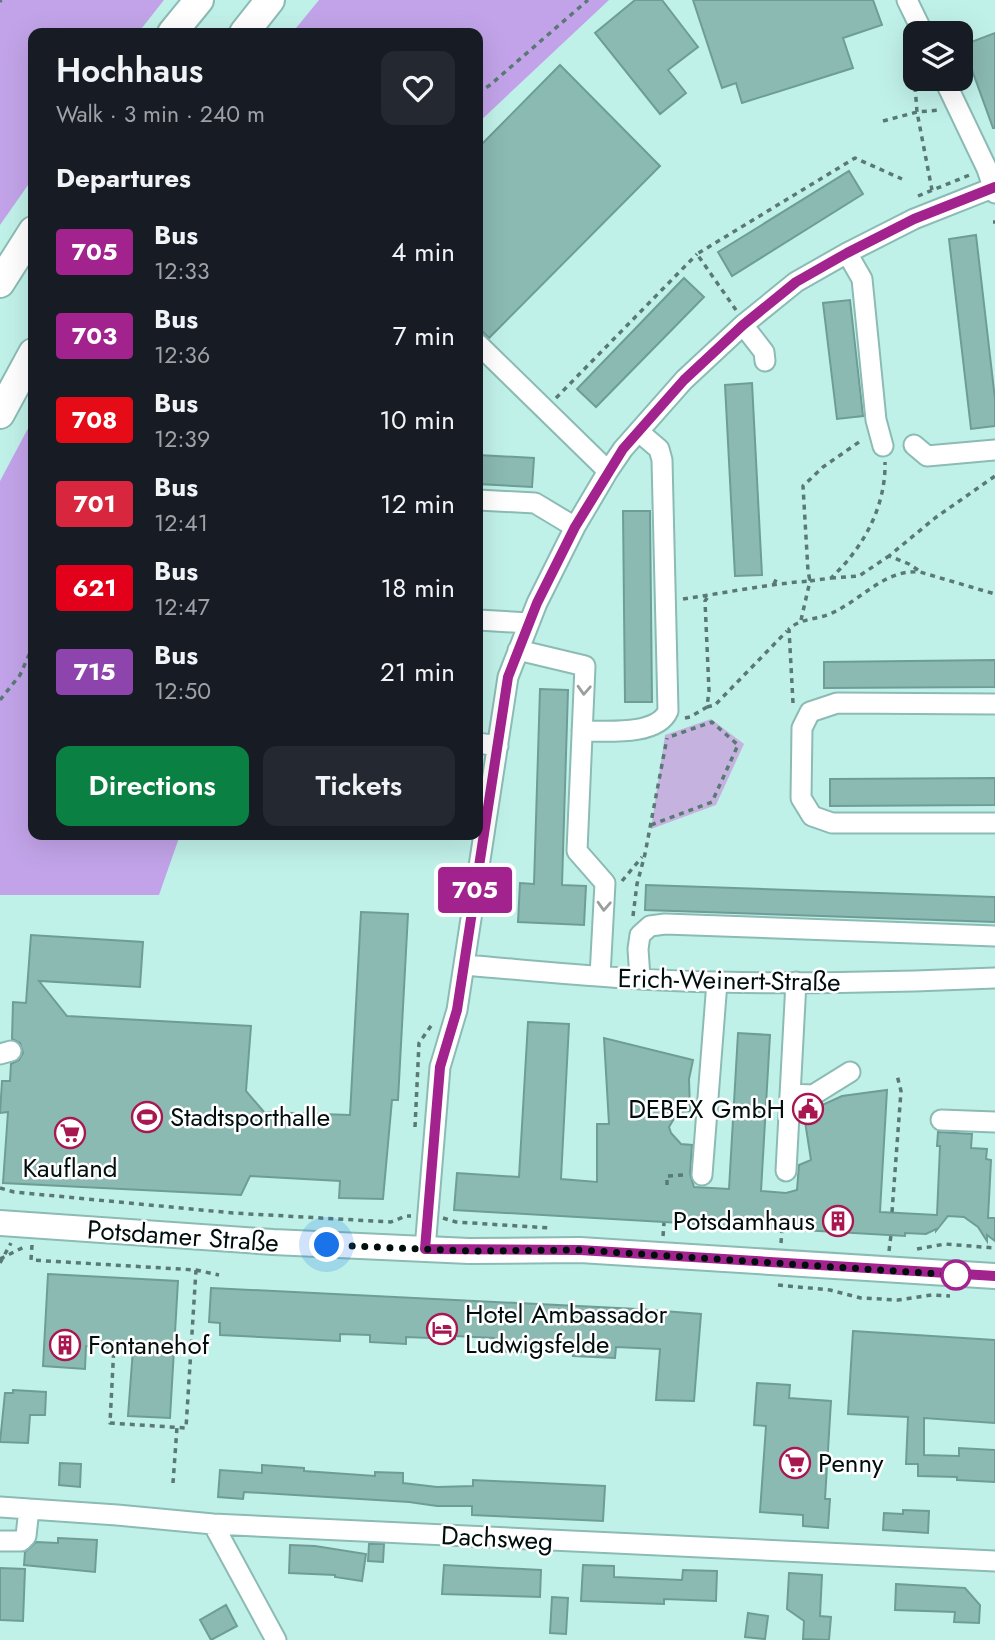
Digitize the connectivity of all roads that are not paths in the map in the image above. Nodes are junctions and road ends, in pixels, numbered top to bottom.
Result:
1 (199, 0) edge
2 (270, 0) edge
3 (907, 0) edge
4 (913, 21) edge
5 (176, 28) edge
6 (248, 28) edge
7 (950, 91) edge
8 (994, 189) edge
9 (28, 238) edge
10 (847, 253) junction
11 (0, 284) edge
12 (743, 325) junction
13 (483, 349) edge
14 (765, 361) dead end
15 (28, 362) edge
16 (0, 414) edge
17 (639, 432) junction
18 (881, 438) road end
19 (914, 445) dead end
20 (995, 450) edge
21 (608, 471) junction
22 (483, 500) edge
23 (575, 527) junction
24 (483, 620) edge
25 (529, 623) junction
26 (518, 650) junction
27 (995, 704) edge
28 (582, 731) junction
29 (483, 744) edge
30 (498, 746) junction
31 (995, 823) edge
32 (995, 936) edge
33 (464, 965) junction
34 (600, 976) junction
35 (640, 978) junction
36 (995, 978) edge
37 (717, 982) junction
38 (796, 982) junction
39 (850, 1072) dead end
40 (790, 1094) junction
41 (941, 1119) dead end
42 (995, 1122) edge
43 (786, 1171) dead end
44 (702, 1175) road end
45 (0, 1223) edge
46 (425, 1249) junction
47 (995, 1276) edge
48 (0, 1507) edge
49 (29, 1509) junction
50 (213, 1524) junction
51 (0, 1541) edge
52 (995, 1561) edge
53 (276, 1640) edge

1 - 5 highway
2 - 6 highway
3 - 4 street
7 - 8 street
8 - 10 street
9 - 11 highway
10 - 12 street
10 - 18 street
12 - 14 street
12 - 17 street
13 - 21 street
15 - 16 highway
17 - 21 street
17 - 28 street
19 - 20 street
21 - 23 street
22 - 23 street
23 - 25 street
24 - 25 street
25 - 26 street
26 -> 28 street
26 - 30 street
27 - 31 street
28 -> 34 street
29 - 30 street
30 - 33 street
32 - 35 street
33 - 34 street, Erich-Weinert-Straße
33 - 46 street
34 - 35 street, Erich-Weinert-Straße
35 - 37 street, Erich-Weinert-Straße
36 - 38 street, Erich-Weinert-Straße
37 - 38 street, Erich-Weinert-Straße
37 - 44 street
38 - 40 street
39 - 40 street
40 - 43 street
41 - 42 street
45 - 46 main road, Potsdamer Straße
46 - 47 main road, Potsdamer Straße
48 - 49 street, Dachsweg
49 - 50 street, Dachsweg
49 - 51 street
50 - 52 street, Dachsweg
50 - 53 street

